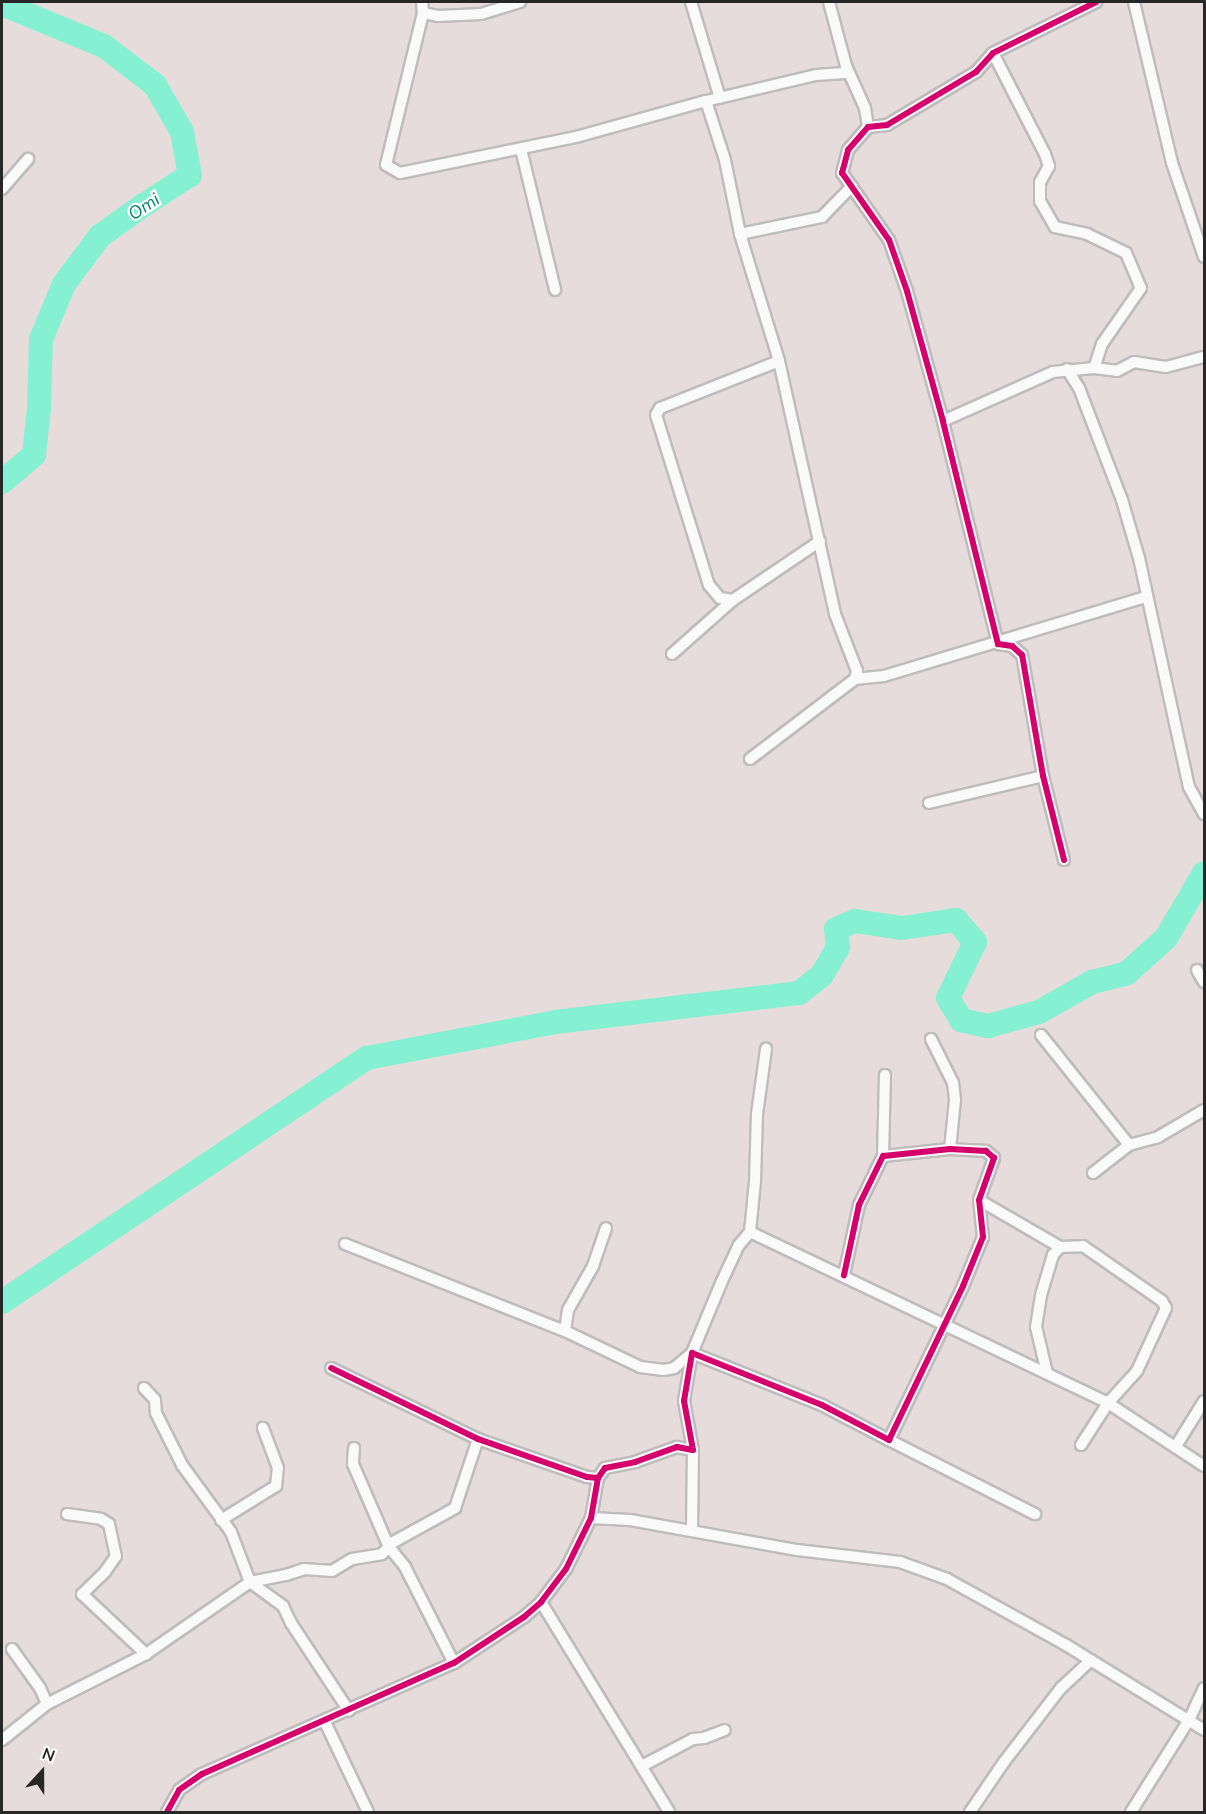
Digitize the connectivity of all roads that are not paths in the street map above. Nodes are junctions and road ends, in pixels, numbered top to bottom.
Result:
1 (422, 2) edge
2 (520, 2) edge
3 (691, 2) edge
4 (829, 2) edge
5 (1096, 2) edge
6 (1134, 2) edge
7 (423, 13) junction
8 (993, 53) junction
9 (846, 66) junction
10 (720, 98) junction
11 (706, 101) junction
12 (868, 127) junction
13 (521, 149) junction
14 (28, 159) dead end
15 (852, 186) junction
16 (2, 189) edge
17 (740, 234) junction
18 (1204, 257) edge
19 (555, 290) dead end
20 (1204, 357) edge
21 (779, 361) junction
22 (1094, 368) junction
23 (1067, 369) junction
24 (943, 421) junction
25 (820, 541) junction
26 (1146, 597) junction
27 (733, 600) junction
28 (998, 644) junction
29 (672, 654) dead end
30 (855, 679) junction
31 (750, 759) dead end
32 (1043, 776) junction
33 (929, 804) dead end
34 (1204, 814) edge
35 (1064, 860) dead end
36 (1197, 970) dead end
37 (1204, 982) edge
38 (1041, 1035) dead end
39 (930, 1039) dead end
40 (766, 1049) dead end
41 (885, 1075) dead end
42 (1204, 1110) edge
43 (1129, 1145) junction
44 (950, 1149) junction
45 (883, 1156) junction
46 (1093, 1173) dead end
47 (979, 1200) junction
48 (606, 1228) dead end
49 (750, 1232) junction
50 (345, 1244) dead end
51 (1060, 1247) junction
52 (844, 1275) junction
53 (944, 1324) junction
54 (565, 1331) junction
55 (692, 1353) junction
56 (331, 1368) dead end
57 (1047, 1373) junction
58 (144, 1388) dead end
59 (1204, 1401) edge
60 (1108, 1403) junction
61 (263, 1428) dead end
62 (478, 1439) junction
63 (889, 1440) junction
64 (1081, 1445) dead end
65 (1176, 1446) junction
66 (354, 1448) dead end
67 (693, 1450) junction
68 (1204, 1466) edge
69 (598, 1478) junction
70 (67, 1514) dead end
71 (1035, 1514) dead end
72 (591, 1518) junction
73 (221, 1520) junction
74 (692, 1530) junction
75 (250, 1582) junction
76 (541, 1602) junction
77 (12, 1649) dead end
78 (146, 1654) junction
79 (1091, 1660) junction
80 (454, 1663) junction
81 (1204, 1688) edge
82 (48, 1704) junction
83 (349, 1711) junction
84 (1189, 1720) junction
85 (326, 1722) junction
86 (725, 1730) dead end
87 (1204, 1730) edge
88 (2, 1740) edge
89 (642, 1766) junction
90 (171, 1810) edge
91 (368, 1812) edge
92 (669, 1812) edge
93 (970, 1812) edge
94 (1131, 1812) edge

1 - 7 street
2 - 7 street
3 - 10 street
4 - 9 street
5 - 8 street
6 - 18 street
7 - 13 street
8 - 12 street
8 - 22 street
9 - 10 street
9 - 12 street
10 - 11 street
11 - 13 street
11 - 17 street
12 - 15 street
13 - 19 street
14 - 16 street
15 - 17 street
15 - 24 street
17 - 21 street
20 - 22 street
21 - 25 street
21 - 27 street
22 - 23 street
23 - 24 street
23 - 26 street
24 - 28 street
25 - 27 street
25 - 30 street
26 - 28 street
26 - 34 street
27 - 29 street
28 - 30 street
28 - 32 street
30 - 31 street
32 - 33 street
32 - 35 street
36 - 37 street
38 - 43 street
39 - 44 street
40 - 49 street
41 - 45 street
42 - 43 street
43 - 46 street
44 - 45 street
44 - 47 street
45 - 52 street
47 - 51 street
47 - 53 street
48 - 54 street
49 - 52 street
49 - 55 street
50 - 54 street
51 - 57 street
51 - 60 street
52 - 53 street
53 - 57 street
53 - 63 street
54 - 55 street
55 - 63 street
55 - 67 street
56 - 62 street
57 - 60 street
58 - 73 street
59 - 65 street
60 - 64 street
60 - 65 street
61 - 73 street
62 - 66 street
62 - 69 street
63 - 71 street
65 - 68 street
67 - 69 street
67 - 74 street
69 - 72 street
70 - 78 street
72 - 74 street
72 - 76 street
73 - 75 street
74 - 79 street
75 - 78 street
75 - 80 street
75 - 83 street
76 - 80 street
76 - 89 street
77 - 82 street
78 - 82 street
79 - 84 street
79 - 93 street
80 - 83 street
81 - 84 street
82 - 88 street
83 - 85 street
84 - 87 street
84 - 94 street
85 - 90 street
85 - 91 street
86 - 89 street
89 - 92 street

